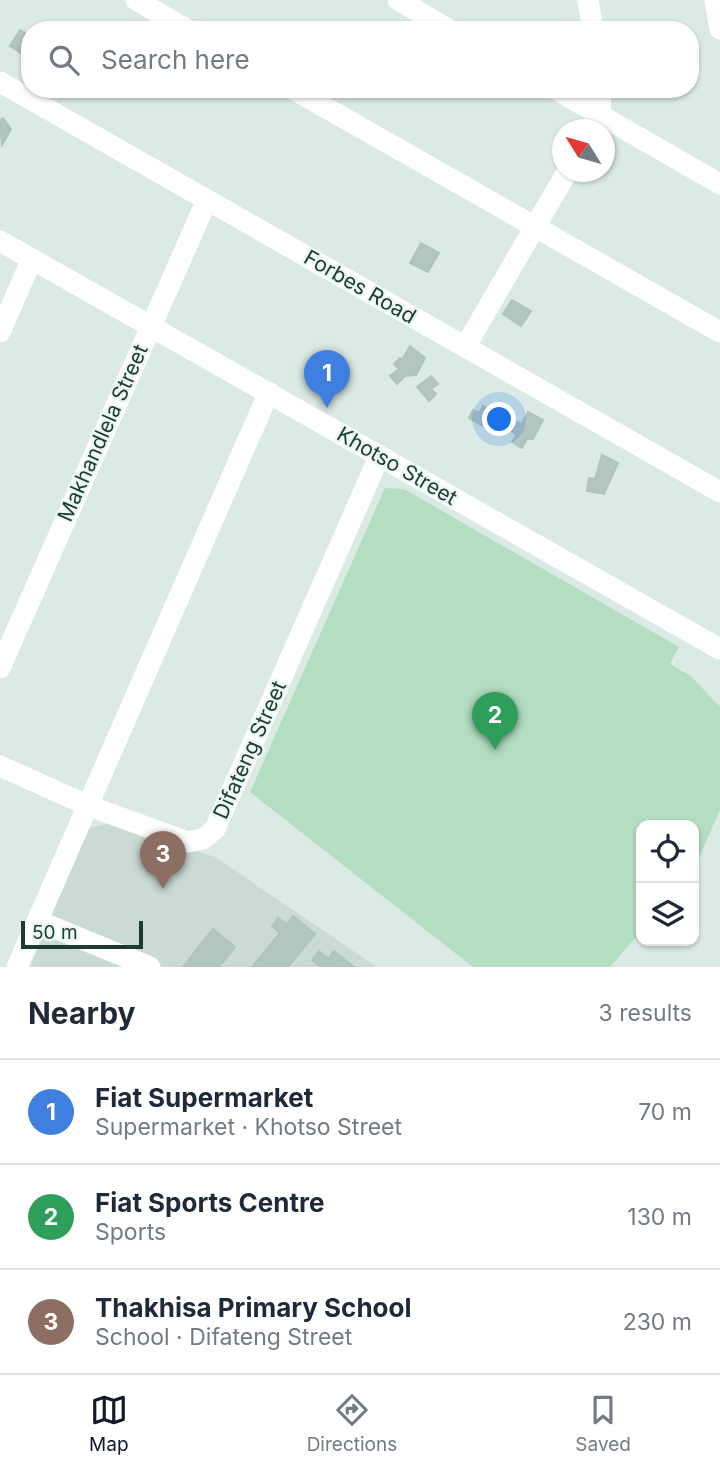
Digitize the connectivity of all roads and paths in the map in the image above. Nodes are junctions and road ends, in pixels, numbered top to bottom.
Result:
1 (136, 0) edge
2 (398, 0) edge
3 (588, 0) edge
4 (715, 0) edge
5 (172, 21) edge
6 (434, 21) edge
7 (592, 21) edge
8 (720, 29) edge
9 (0, 82) edge
10 (21, 94) edge
11 (28, 98) edge
12 (309, 98) edge
13 (566, 98) edge
14 (600, 98) edge
15 (592, 119) edge
16 (596, 119) edge
17 (615, 132) edge
18 (561, 182) edge
19 (720, 184) edge
20 (206, 200) junction
21 (535, 227) junction
22 (0, 241) edge
23 (32, 259) junction
24 (150, 326) junction
25 (0, 332) edge
26 (720, 332) edge
27 (466, 347) junction
28 (269, 392) junction
29 (379, 457) junction
30 (720, 492) edge
31 (720, 649) edge
32 (0, 668) edge
33 (0, 766) edge
34 (89, 806) junction
35 (38, 921) junction
36 (17, 967) edge
37 (150, 967) edge

1 - 5 street
2 - 6 street
3 - 7 street
4 - 8 street
9 - 10 street, Forbes Road
11 - 20 street, Forbes Road
12 - 21 street
13 - 15 street
14 - 16 street
17 - 19 street
18 - 21 street
20 - 24 street, Makhandlela Street
20 - 27 street, Forbes Road
21 - 26 street
21 - 27 street
22 - 23 street, Khotso Street
23 - 24 street, Khotso Street
23 - 25 street
24 - 28 street, Khotso Street
24 - 32 street, Makhandlela Street
27 - 30 street, Forbes Road
28 - 29 street, Khotso Street
28 - 34 street
29 - 31 street, Khotso Street
29 - 34 street, Difateng Street
33 - 34 street, Difateng Street
34 - 35 street
35 - 36 street
35 - 37 street

